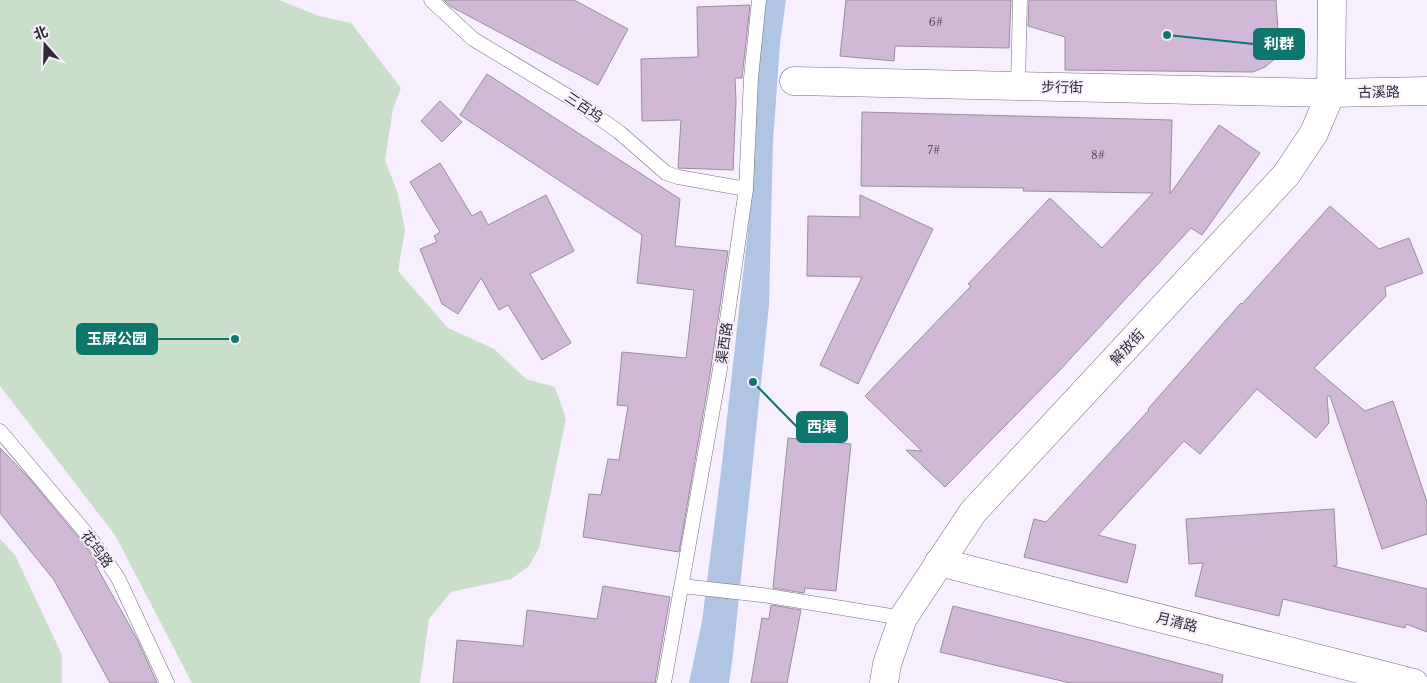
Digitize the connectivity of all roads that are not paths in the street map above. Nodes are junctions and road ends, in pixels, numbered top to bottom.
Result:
1 (431, 0) edge
2 (759, 0) edge
3 (1020, 0) edge
4 (1332, 0) edge
5 (794, 81) dead end
6 (1018, 86) junction
7 (1427, 91) edge
8 (1331, 93) junction
9 (746, 189) junction
10 (0, 431) edge
11 (939, 562) junction
12 (682, 586) junction
13 (904, 618) junction
14 (167, 683) edge
15 (664, 683) edge
16 (884, 683) edge
17 (1414, 683) edge

1 - 9 lane, 三百坞
2 - 9 lane, 渠西路
3 - 6 lane
4 - 8 street, 解放街
5 - 6 street, 步行街
6 - 8 street, 步行街
7 - 8 street, 古溪路
8 - 11 street, 解放街
9 - 12 lane, 渠西路
10 - 14 lane, 花坞路
11 - 13 street, 解放街
11 - 17 street, 月清路
12 - 13 lane
12 - 15 lane, 渠西路
13 - 16 street, 解放街

